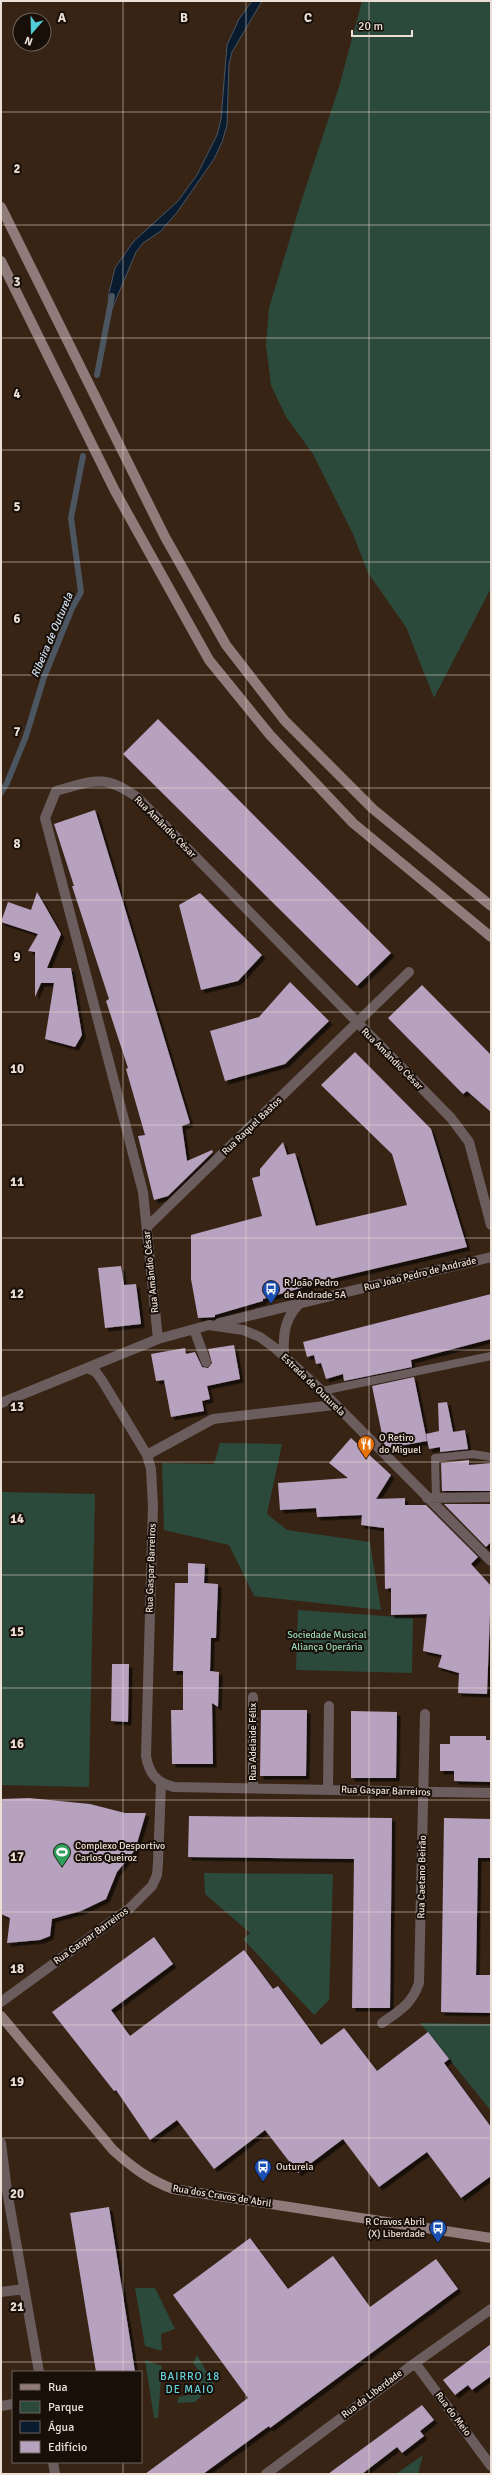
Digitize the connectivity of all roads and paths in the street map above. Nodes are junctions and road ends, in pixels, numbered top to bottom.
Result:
1 (1, 207) edge
2 (1, 261) edge
3 (491, 906) edge
4 (491, 938) edge
5 (409, 972) dead end
6 (358, 1025) junction
7 (491, 1225) edge
8 (147, 1227) junction
9 (491, 1257) edge
10 (298, 1304) junction
11 (209, 1325) junction
12 (194, 1329) junction
13 (158, 1339) junction
14 (284, 1356) junction
15 (491, 1356) edge
16 (206, 1362) dead end
17 (87, 1368) junction
18 (322, 1391) junction
19 (1, 1404) edge
20 (334, 1405) junction
21 (147, 1455) junction
22 (491, 1457) edge
23 (491, 1497) edge
24 (431, 1498) junction
25 (491, 1561) edge
26 (253, 1697) dead end
27 (329, 1706) dead end
28 (425, 1714) dead end
29 (161, 1782) junction
30 (253, 1788) junction
31 (328, 1789) junction
32 (424, 1792) junction
33 (491, 1793) edge
34 (1, 2002) edge
35 (1, 2016) edge
36 (382, 2023) dead end
37 (1, 2143) edge
38 (4, 2191) edge
39 (491, 2238) edge
40 (24, 2289) junction
41 (1, 2292) edge
42 (491, 2302) edge
43 (491, 2309) edge
44 (481, 2317) junction
45 (415, 2363) junction
46 (39, 2371) edge
47 (12, 2404) edge
48 (1, 2406) edge
49 (53, 2463) edge
50 (491, 2466) edge
51 (55, 2474) edge
52 (266, 2474) edge

1 - 3 street
2 - 4 street
5 - 6 street, Rua Raquel Bastos
6 - 7 street, Rua Amândio César
6 - 8 street, Rua Raquel Bastos
6 - 8 street, Rua Amândio César
8 - 13 street, Rua Amândio César
9 - 10 street, Rua João Pedro de Andrade
10 - 11 street, Rua João Pedro de Andrade
10 - 14 street
11 - 12 street, Estrada de Outurela
11 - 14 street, Estrada de Outurela
12 - 13 street, Estrada de Outurela
12 - 16 street
13 - 17 street, Estrada de Outurela
14 - 18 street, Estrada de Outurela
15 - 18 lane
17 - 19 street, Estrada de Outurela
17 - 21 street, Rua Gaspar Barreiros
18 - 20 street, Estrada de Outurela
20 - 21 street
20 - 24 street, Estrada de Outurela
21 - 29 street, Rua Gaspar Barreiros
22 - 24 lane
23 - 24 street
24 - 25 street, Estrada de Outurela
26 - 30 street, Rua Adelaide Félix
27 - 31 street
28 - 32 street, Rua Caetano Beirão
29 - 30 street, Rua Gaspar Barreiros
29 - 34 street, Rua Gaspar Barreiros
30 - 31 street, Rua Gaspar Barreiros
31 - 32 street, Rua Gaspar Barreiros
32 - 33 street, Rua Gaspar Barreiros
32 - 36 street, Rua Caetano Beirão
35 - 39 street, Rua dos Cravos de Abril
37 - 38 street
38 - 40 street
40 - 41 street
40 - 46 street
42 - 44 street, Rua da Liberdade
43 - 44 street, Rua da Liberdade
44 - 45 street, Rua da Liberdade
45 - 50 street, Rua do Meio
45 - 52 street, Rua da Liberdade
47 - 48 street
49 - 51 street

